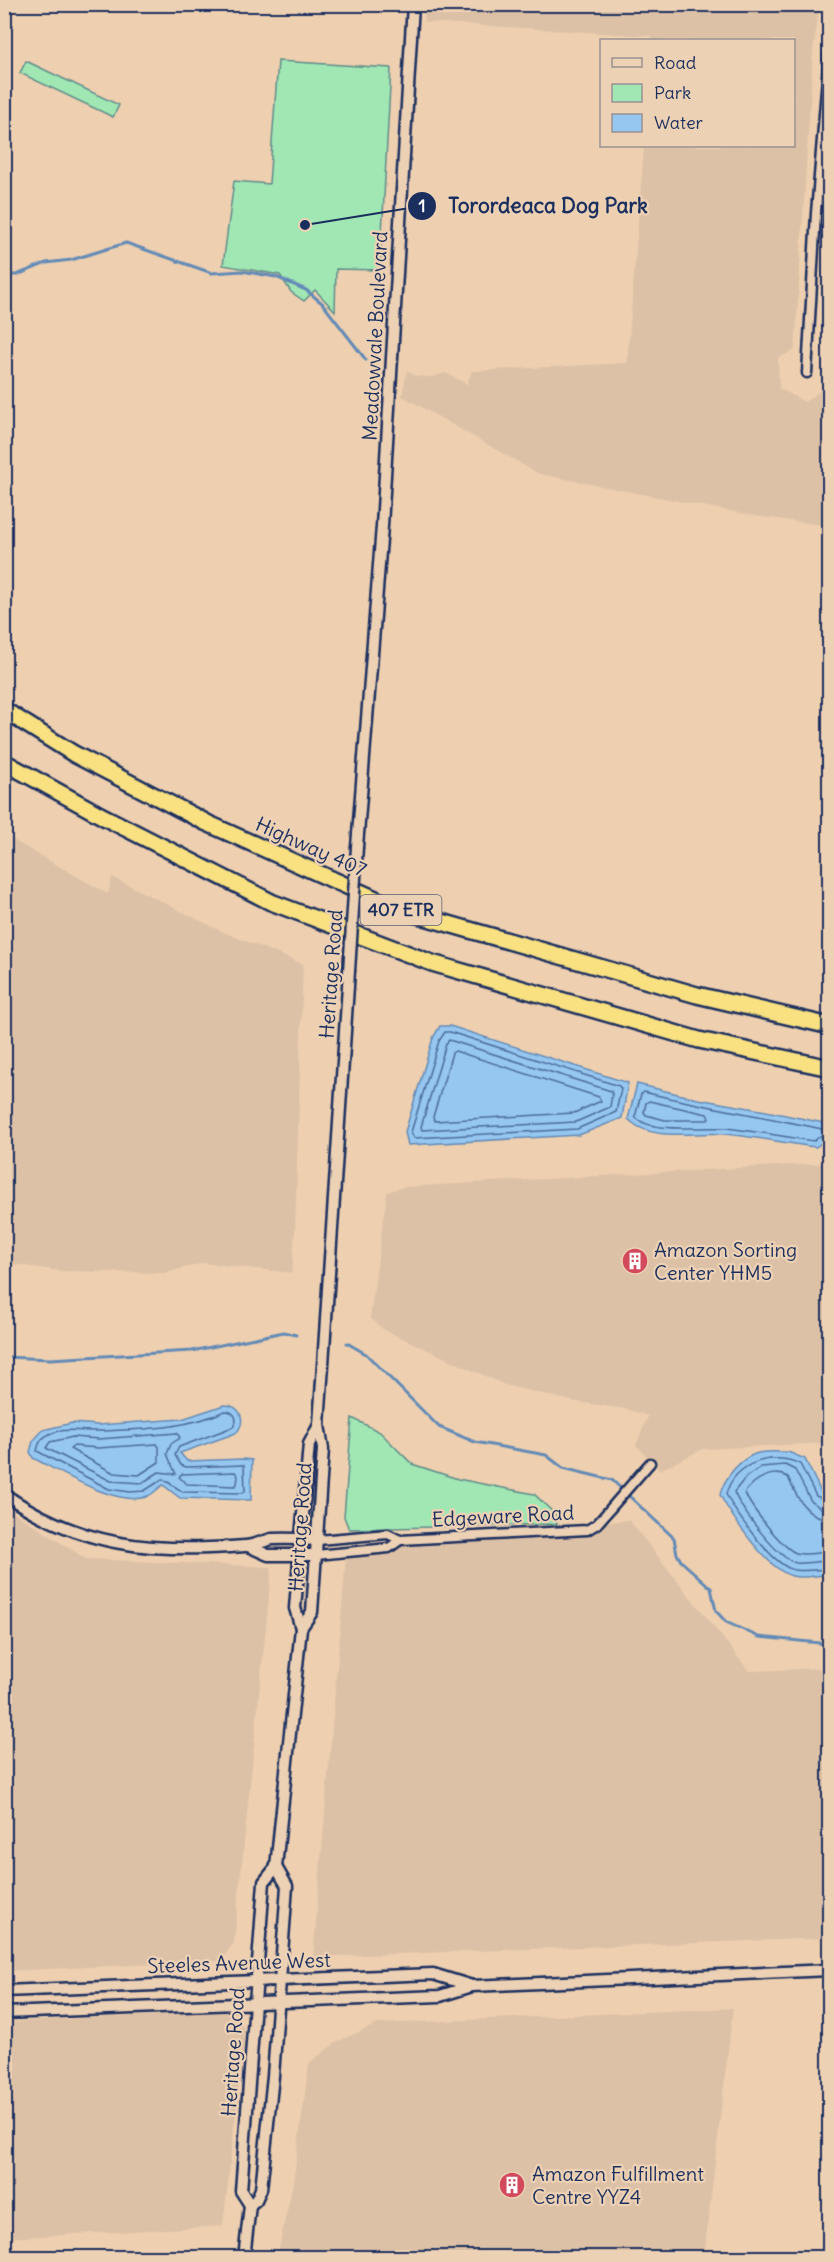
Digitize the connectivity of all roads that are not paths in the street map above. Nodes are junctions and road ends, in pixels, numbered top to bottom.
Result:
1 (413, 4) edge
2 (830, 40) edge
3 (807, 373) dead end
4 (382, 526) joint
5 (4, 710) edge
6 (4, 762) edge
7 (830, 1026) edge
8 (830, 1068) edge
9 (318, 1425) junction
10 (650, 1463) dead end
11 (4, 1494) edge
12 (301, 1539) junction
13 (318, 1540) junction
14 (400, 1540) junction
15 (248, 1546) junction
16 (299, 1555) junction
17 (316, 1555) junction
18 (301, 1628) junction
19 (276, 1867) junction
20 (830, 1971) edge
21 (279, 1980) junction
22 (257, 1981) junction
23 (472, 1986) junction
24 (4, 1991) edge
25 (255, 2002) junction
26 (278, 2002) junction
27 (4, 2013) edge
28 (250, 2205) junction
29 (244, 2258) edge

1 - 4 main road, Meadowvale Boulevard
2 - 3 street
4 - 9 main road, Heritage Road, bridge
5 - 7 highway, Highway 407 / 407 ETR
6 - 8 highway, 407 ETR
9 - 12 main road, Heritage Road
9 - 13 main road, Heritage Road
10 - 14 street, Edgeware Road
11 - 15 main road, Edgeware Road
12 - 13 main road, Edgeware Road
12 - 15 main road, Edgeware Road
12 - 16 main road, Heritage Road
13 - 14 street, Edgeware Road
13 - 17 main road, Heritage Road
14 - 17 street, Edgeware Road
15 - 16 main road, Edgeware Road
16 - 17 main road, Edgeware Road
16 - 18 main road, Heritage Road
17 - 18 main road, Heritage Road
18 - 19 main road, Heritage Road
19 - 21 main road, Heritage Road
19 - 22 main road, Heritage Road
20 - 23 main road, Steeles Avenue West
21 - 22 main road, Steeles Avenue West
21 - 23 main road, Steeles Avenue West
21 - 26 main road, Heritage Road
22 - 24 main road, Steeles Avenue West
22 - 25 main road, Heritage Road
23 - 26 main road, Steeles Avenue West
25 - 26 main road, Steeles Avenue West
25 - 27 main road, Steeles Avenue West
25 - 28 main road, Heritage Road
26 - 28 main road, Heritage Road
28 - 29 main road, Heritage Road

